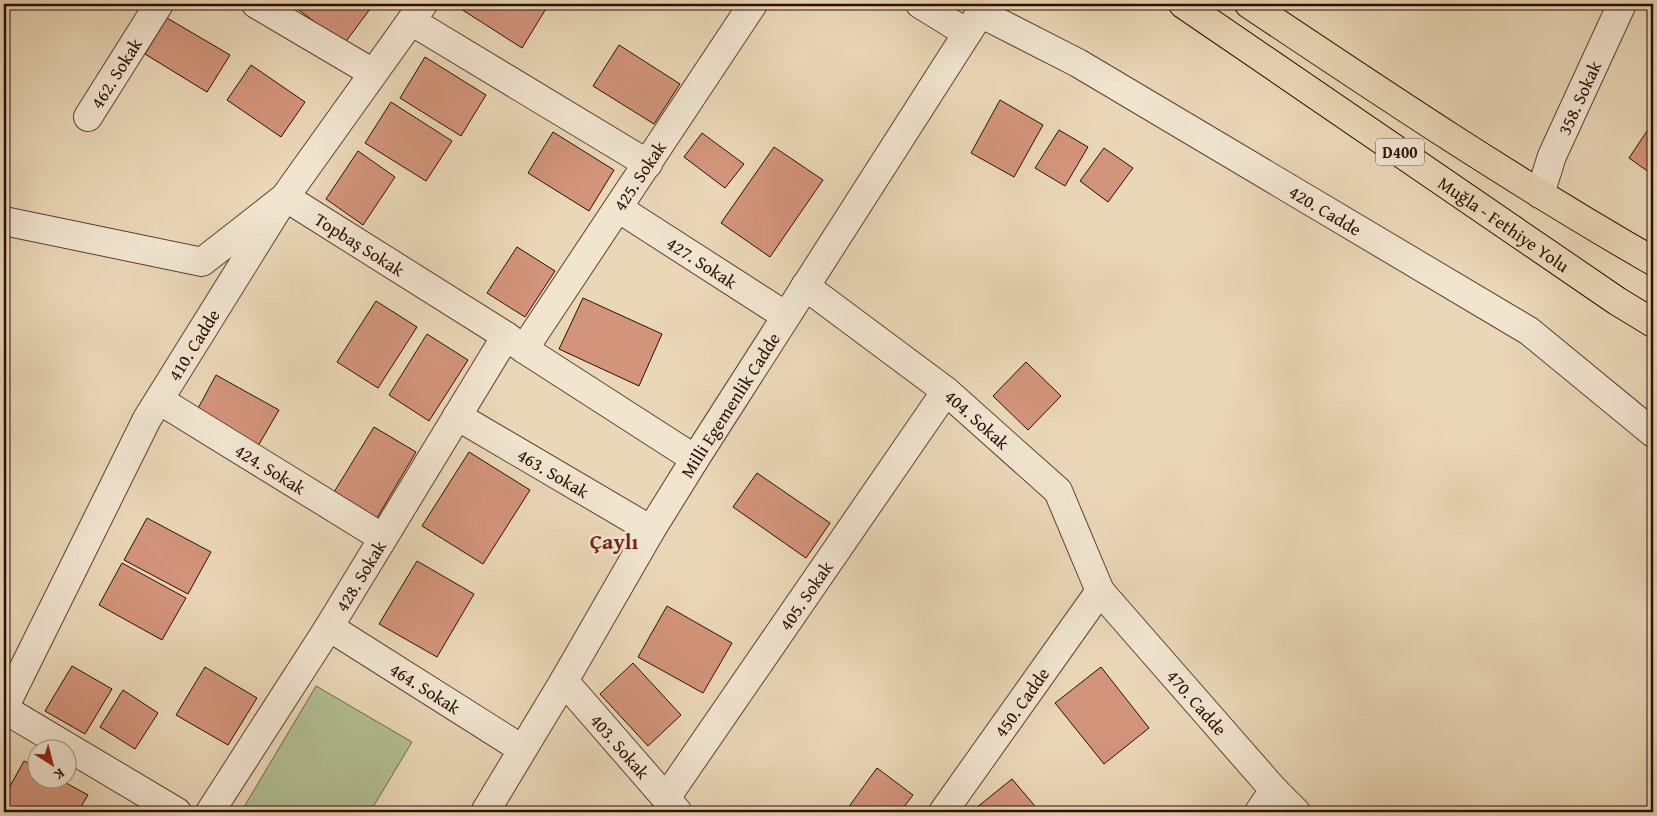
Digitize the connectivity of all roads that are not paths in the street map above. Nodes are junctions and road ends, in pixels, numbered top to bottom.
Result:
1 (159, 4) edge
2 (256, 4) edge
3 (753, 4) edge
4 (920, 4) edge
5 (1182, 4) edge
6 (1229, 4) edge
7 (1250, 4) edge
8 (1622, 4) edge
9 (417, 12) edge
10 (967, 15) edge
11 (1288, 30) junction
12 (373, 73) junction
13 (88, 117) dead end
14 (648, 164) junction
15 (1540, 194) junction
16 (285, 197) junction
17 (618, 208) junction
18 (4, 222) edge
19 (1653, 262) edge
20 (805, 286) junction
21 (786, 316) junction
22 (1653, 323) edge
23 (515, 342) junction
24 (946, 391) junction
25 (159, 400) junction
26 (457, 416) junction
27 (1653, 433) edge
28 (695, 459) junction
29 (651, 530) junction
30 (383, 538) junction
31 (1100, 592) junction
32 (329, 627) junction
33 (564, 681) junction
34 (4, 708) edge
35 (522, 749) junction
36 (1274, 790) junction
37 (672, 805) edge
38 (177, 812) edge
39 (210, 812) edge
40 (485, 812) edge
41 (943, 812) edge
42 (1259, 812) edge
43 (1296, 812) edge

1 - 13 street, 462. Sokak
2 - 12 street
3 - 14 street, 425. Sokak
4 - 10 street, 420. Cadde
5 - 22 highway, Muğla - Fethiye Yolu / D400
6 - 11 highway
7 - 11 highway, D400
8 - 15 street, 358. Sokak
9 - 12 street, 410. Cadde
9 - 14 street
10 - 20 street, Milli Egemenlik Cadde
10 - 27 street, 420. Cadde
11 - 15 highway, D400
12 - 16 street, 410. Cadde
14 - 17 street, 425. Sokak
15 - 19 highway, D400
16 - 18 street
16 - 23 street, Topbaş Sokak
16 - 25 street, 410. Cadde
17 - 21 street, 427. Sokak
17 - 23 street, 425. Sokak
20 - 21 street, Milli Egemenlik Cadde
20 - 24 street, 404. Sokak
21 - 28 street, Milli Egemenlik Cadde
23 - 26 street, 428. Sokak
23 - 28 street, Topbaş Sokak
24 - 31 street, 404. Sokak
24 - 37 street, 405. Sokak
25 - 30 street, 424. Sokak
25 - 34 street, 410. Cadde
26 - 29 street, 463. Sokak
26 - 30 street, 428. Sokak
28 - 29 street, Milli Egemenlik Cadde
29 - 33 street, Milli Egemenlik Cadde
30 - 32 street, 428. Sokak
31 - 36 street, 470. Cadde
31 - 41 street, 450. Cadde
32 - 35 street, 464. Sokak
32 - 39 street, 428. Sokak
33 - 35 street, Milli Egemenlik Cadde
33 - 37 street, 403. Sokak
34 - 38 street
35 - 40 street, Milli Egemenlik Cadde
36 - 42 street
36 - 43 street, 470. Cadde

